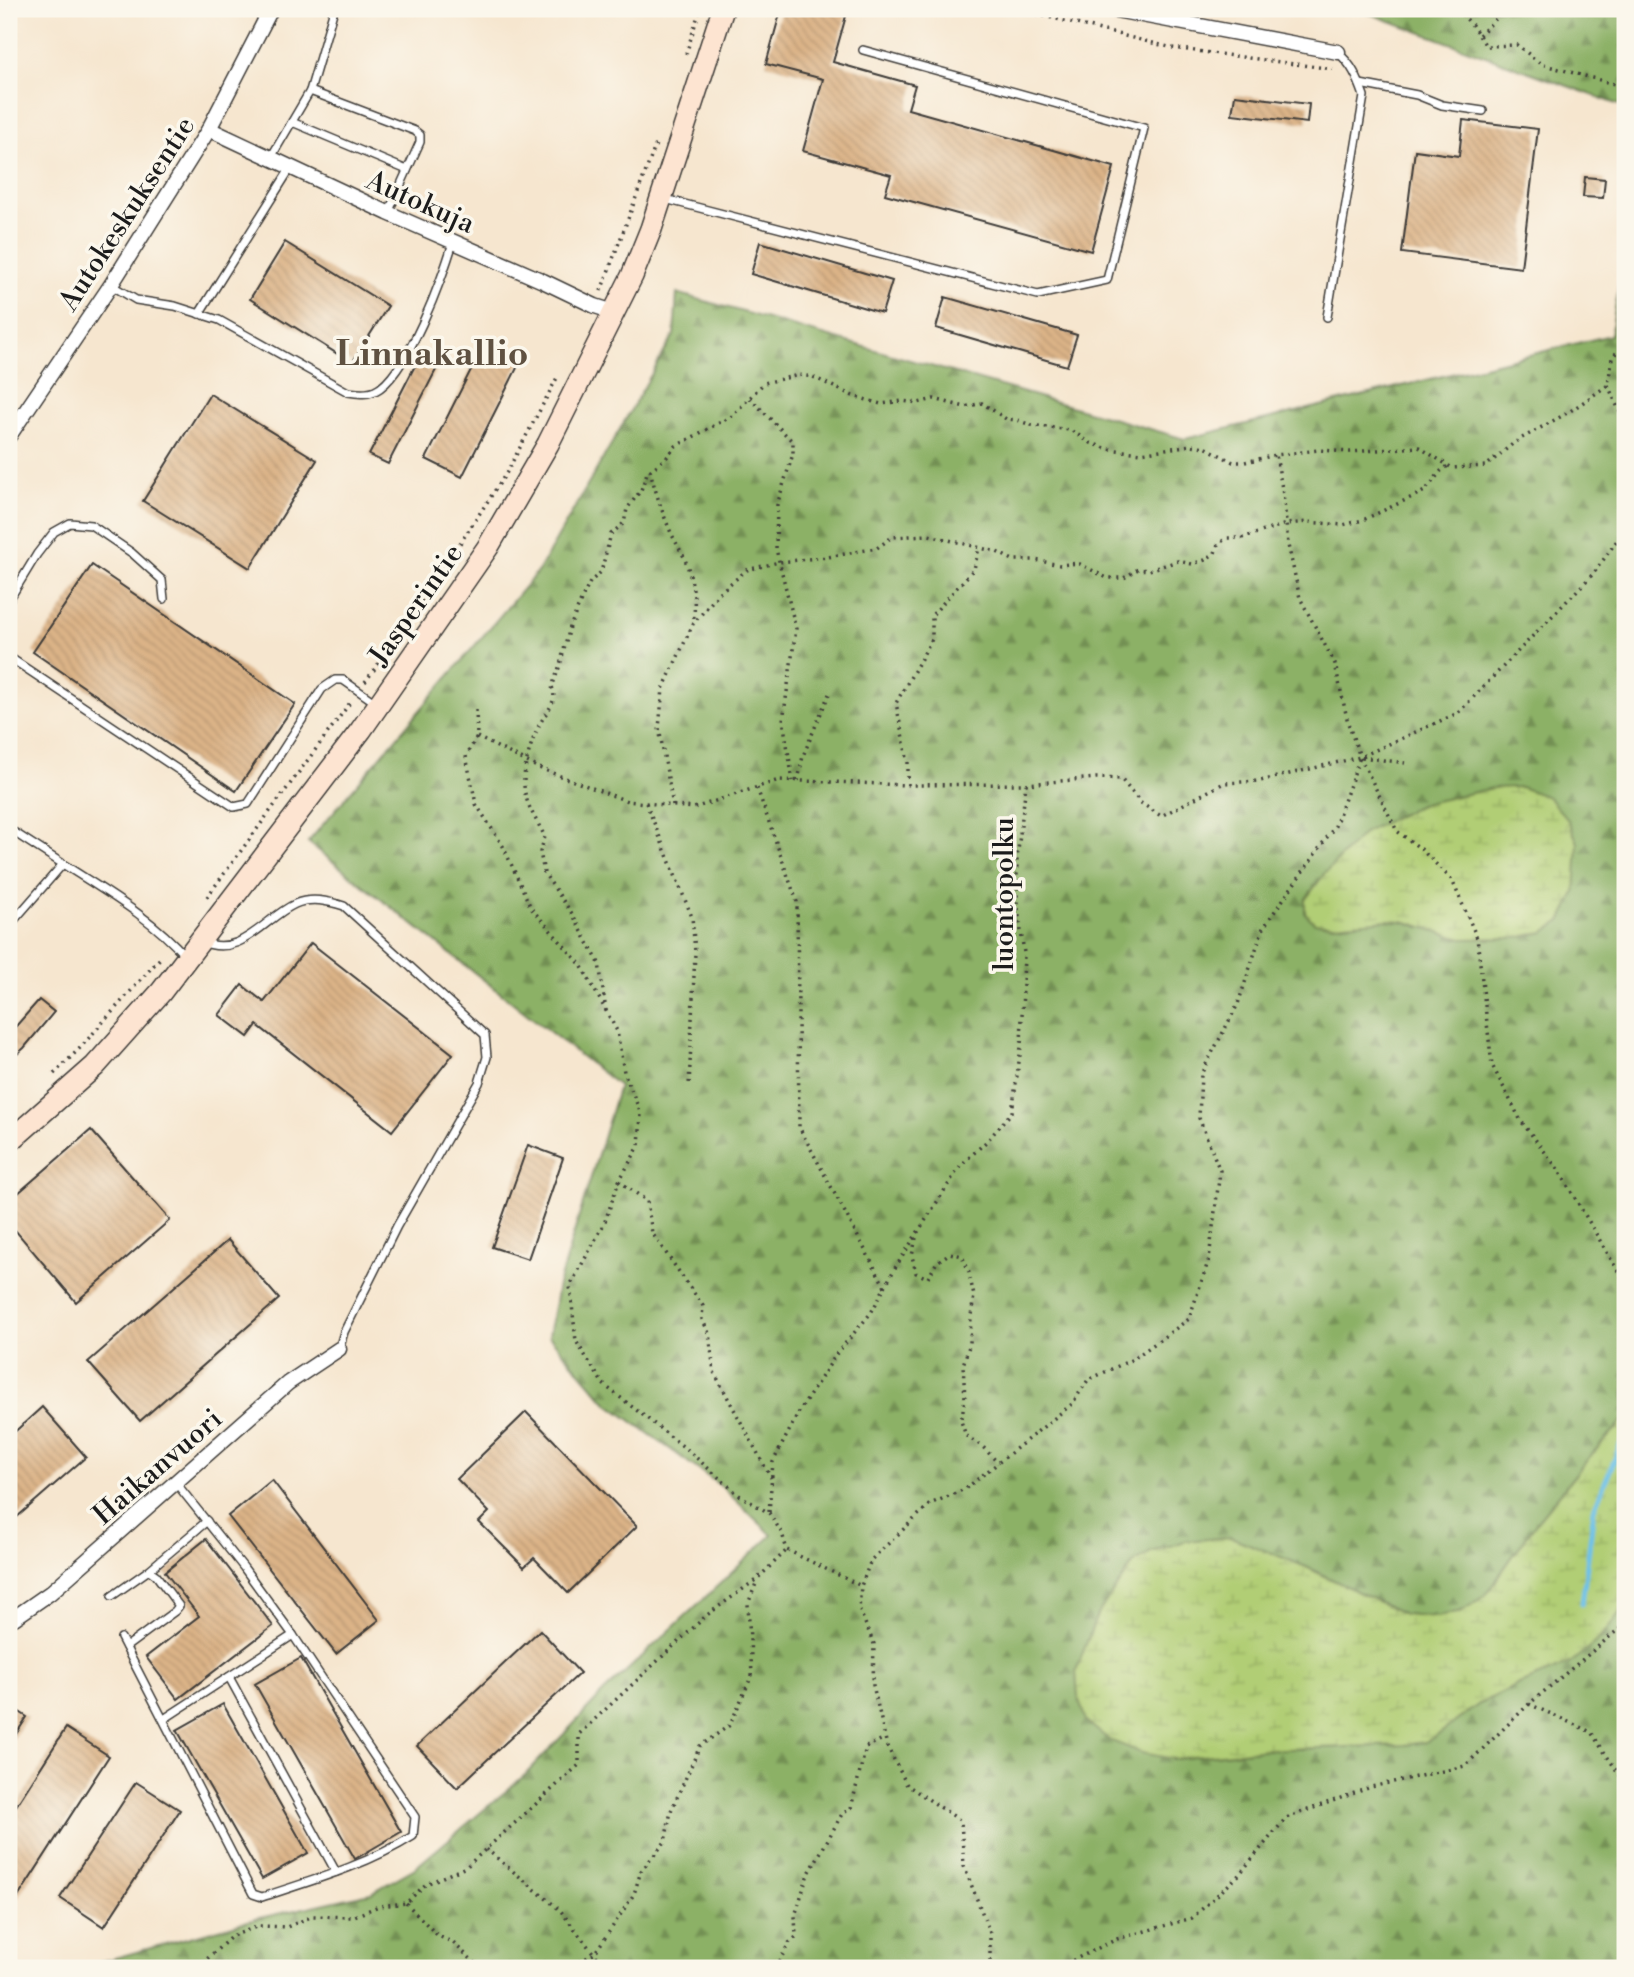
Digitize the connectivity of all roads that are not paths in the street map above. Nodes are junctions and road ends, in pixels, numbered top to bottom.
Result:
1 (271, 9) edge
2 (334, 9) edge
3 (723, 9) edge
4 (1110, 9) edge
5 (863, 50) dead end
6 (1338, 52) joint
7 (1360, 84) junction
8 (310, 91) junction
9 (1483, 111) dead end
10 (292, 122) junction
11 (209, 130) junction
12 (270, 159) junction
13 (290, 169) junction
14 (407, 170) junction
15 (661, 198) junction
16 (388, 213) junction
17 (453, 242) junction
18 (110, 285) junction
19 (604, 309) junction
20 (199, 314) junction
21 (1327, 317) dead end
22 (9, 436) edge
23 (164, 599) dead end
24 (9, 600) edge
25 (9, 657) edge
26 (379, 705) junction
27 (9, 829) edge
28 (63, 864) junction
29 (9, 926) edge
30 (201, 941) junction
31 (180, 950) junction
32 (9, 1142) edge
33 (339, 1349) joint
34 (176, 1483) junction
35 (206, 1521) junction
36 (149, 1570) junction
37 (112, 1596) dead end
38 (9, 1619) edge
39 (293, 1635) junction
40 (121, 1638) dead end
41 (126, 1647) junction
42 (229, 1677) junction
43 (164, 1719) junction
44 (336, 1872) junction

1 - 11 street, Autokeskuksentie
2 - 8 lane
3 - 15 main road, Jasperintie
4 - 6 street
5 - 15 lane
6 - 7 lane
7 - 9 lane
7 - 21 lane
8 - 10 lane
8 - 14 lane
10 - 12 lane
10 - 14 lane
11 - 12 street, Autokuja
11 - 18 street, Autokeskuksentie
12 - 13 street, Autokuja
13 - 16 street, Autokuja
13 - 20 lane
14 - 16 lane
15 - 19 main road, Jasperintie
16 - 17 street, Autokuja
17 - 19 street, Autokuja
17 - 20 lane
18 - 20 lane
18 - 22 street, Autokeskuksentie
19 - 26 main road, Jasperintie
23 - 24 lane
25 - 26 lane
26 - 30 main road, Jasperintie
27 - 28 lane
28 - 29 lane
28 - 31 lane
30 - 31 main road, Jasperintie
30 - 33 lane
31 - 32 main road, Jasperintie
33 - 34 street, Haikanvuori
34 - 35 lane
34 - 38 street, Haikanvuori
35 - 36 lane
35 - 39 lane
36 - 37 lane
36 - 41 lane
39 - 42 lane
39 - 44 lane
40 - 41 lane
41 - 43 lane
42 - 43 lane
42 - 44 lane
43 - 44 lane

